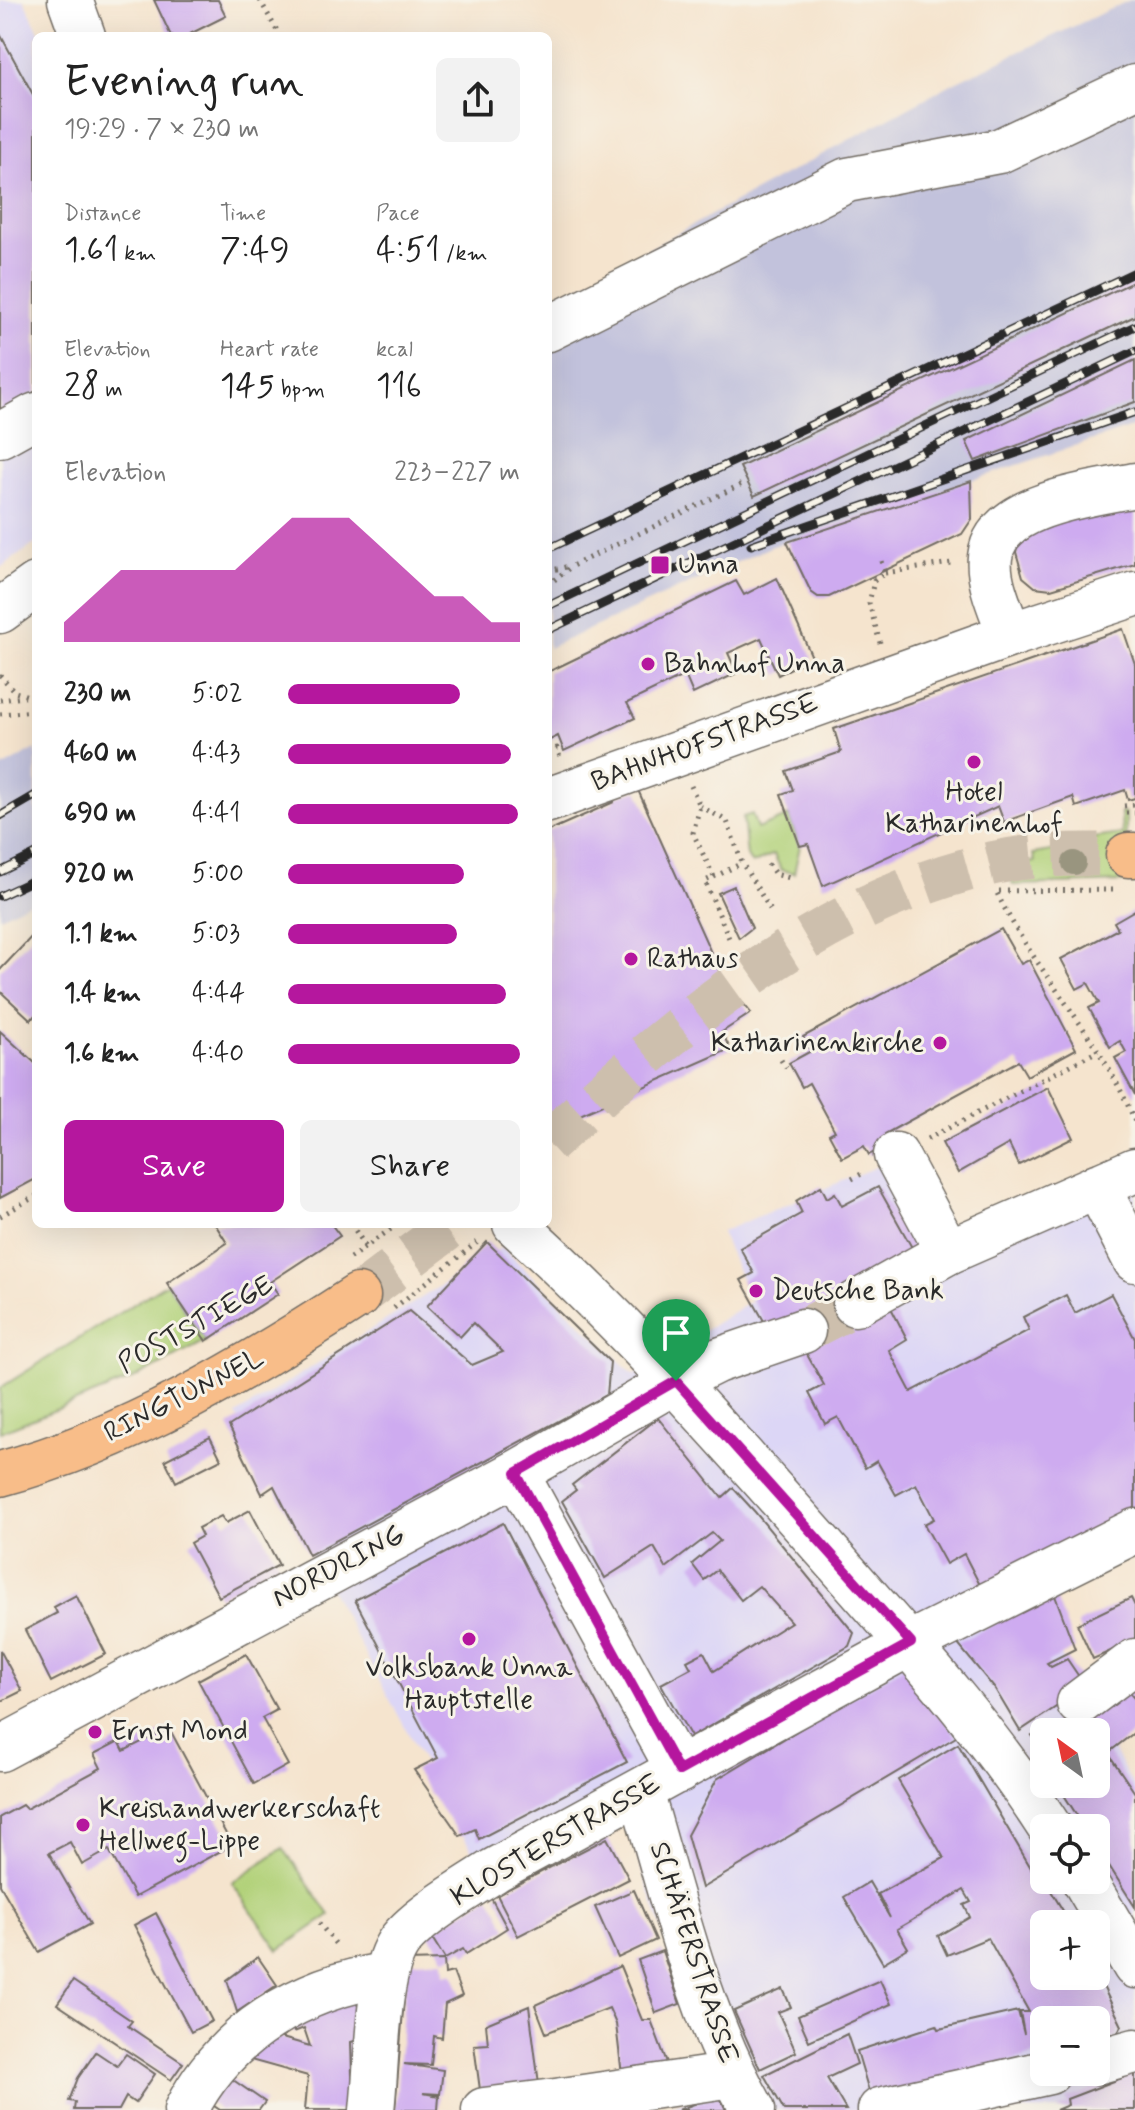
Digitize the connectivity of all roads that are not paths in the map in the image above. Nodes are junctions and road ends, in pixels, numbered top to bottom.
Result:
1 (70, 0) edge
2 (82, 32) edge
3 (1135, 87) edge
4 (552, 327) edge
5 (32, 417) edge
6 (0, 435) edge
7 (1135, 485) edge
8 (1135, 594) edge
9 (1010, 635) junction
10 (552, 799) edge
11 (896, 1155) road end
12 (1116, 1178) edge
13 (501, 1229) edge
14 (948, 1252) junction
15 (1135, 1260) edge
16 (362, 1291) tunnel mouth
17 (855, 1304) tunnel mouth
18 (803, 1331) tunnel mouth
19 (676, 1381) junction
20 (516, 1473) junction
21 (0, 1474) edge
22 (1135, 1531) edge
23 (911, 1643) junction
24 (1135, 1661) edge
25 (1079, 1703) road end
26 (0, 1749) edge
27 (691, 1765) junction
28 (641, 1792) junction
29 (1040, 1814) edge
30 (1093, 1894) edge
31 (1134, 1961) edge
32 (385, 1975) junction
33 (1030, 2076) edge
34 (743, 2092) edge
35 (563, 2105) edge
36 (186, 2110) edge
37 (372, 2110) edge
38 (484, 2110) edge
39 (880, 2110) edge

1 - 2 street
3 - 4 street
5 - 6 street
7 - 9 street
8 - 9 street, BAHNHOFSTRASSE
9 - 10 street, BAHNHOFSTRASSE
11 - 14 street
12 - 14 street
12 - 15 street
13 - 19 street
14 - 17 street
16 - 21 main road, RINGTUNNEL
18 - 19 street
19 - 20 street, NORDRING
19 - 23 street
20 - 26 street, NORDRING
20 - 27 street
22 - 23 street, KLOSTERSTRASSE
23 - 27 street, KLOSTERSTRASSE
23 - 29 street
24 - 25 street
27 - 28 street, KLOSTERSTRASSE
28 - 32 street, KLOSTERSTRASSE
28 - 34 street, SCHÄFERSTRASSE
30 - 31 street
32 - 36 street
32 - 37 street, KLOSTERSTRASSE
33 - 39 street
34 - 35 street
35 - 38 street

